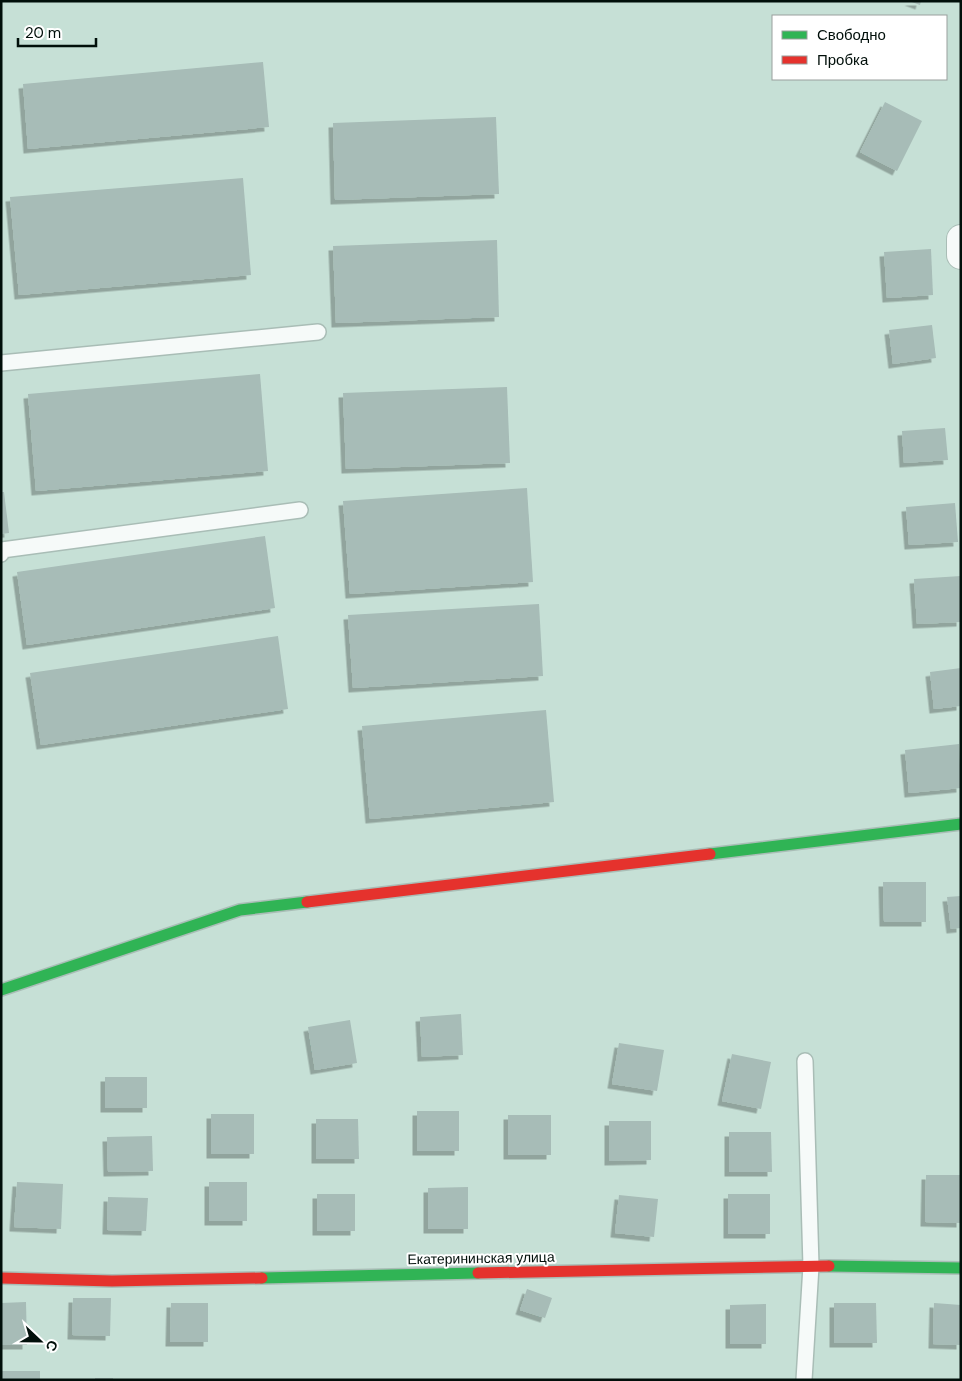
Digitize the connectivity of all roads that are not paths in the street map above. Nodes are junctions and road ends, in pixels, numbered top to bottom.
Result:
1 (961, 240) edge
2 (961, 256) edge
3 (318, 332) dead end
4 (1, 363) edge
5 (300, 510) dead end
6 (1, 554) edge
7 (961, 824) edge
8 (1, 990) edge
9 (805, 1061) dead end
10 (811, 1266) junction
11 (961, 1268) edge
12 (1, 1278) edge
13 (804, 1380) edge

1 - 2 street
3 - 4 lane
5 - 6 lane
7 - 8 street
9 - 10 lane
10 - 11 street, Екатерининская улица
10 - 12 street, Екатерининская улица
10 - 13 lane

